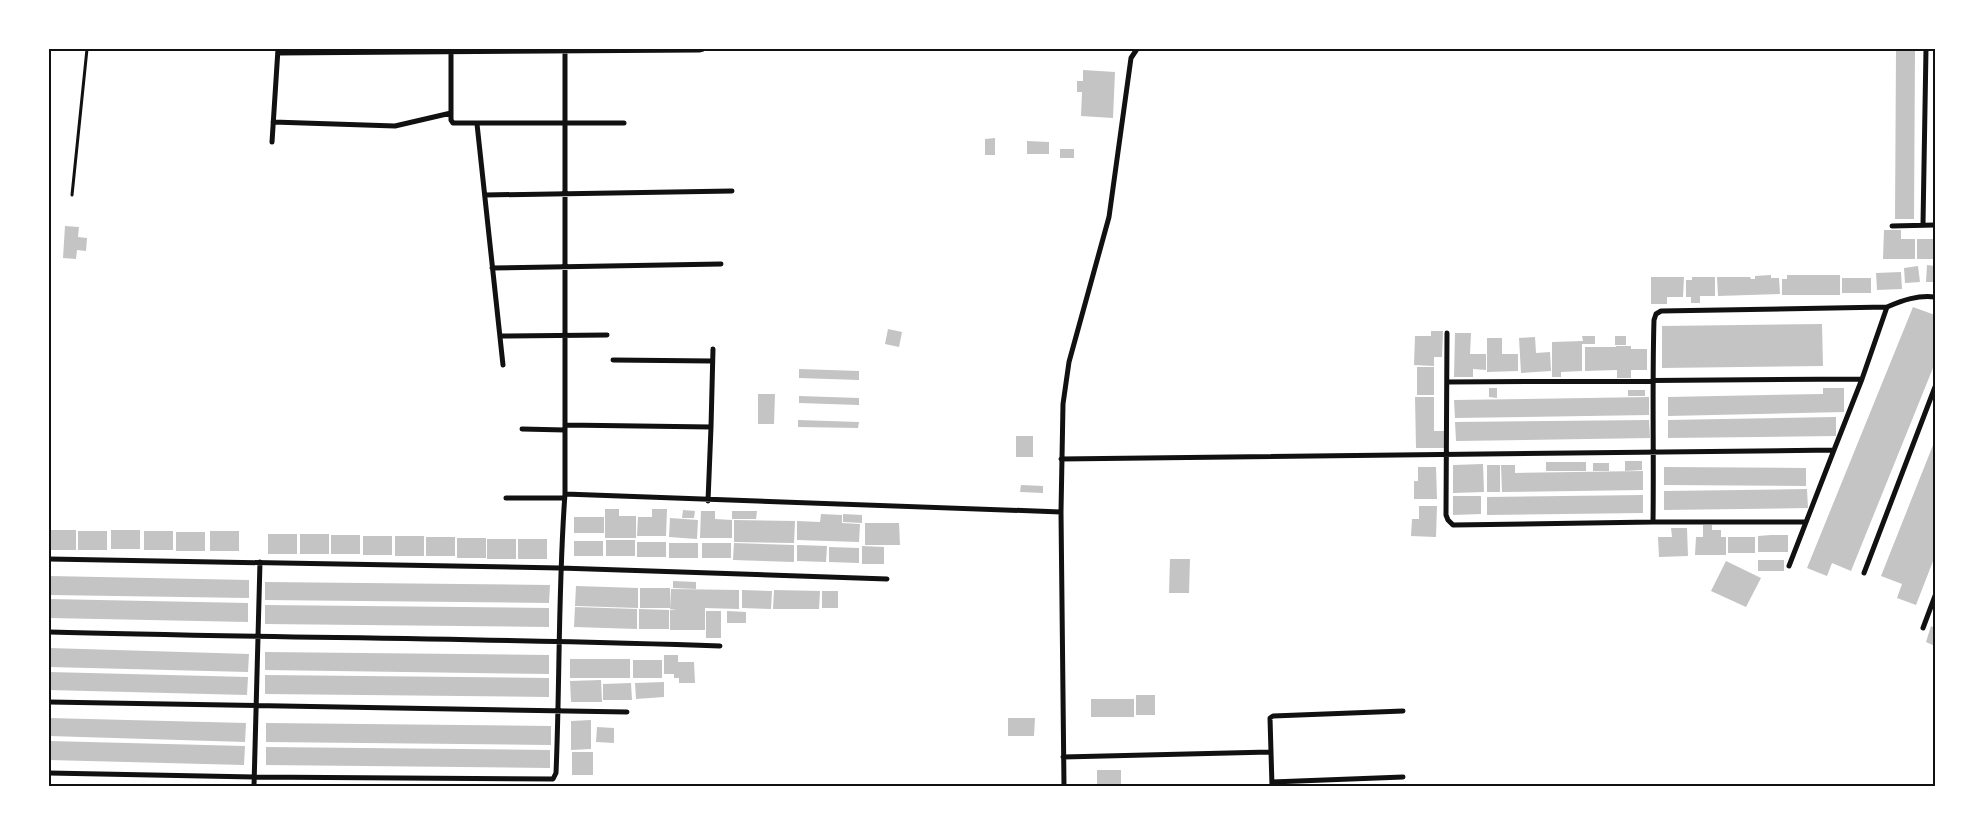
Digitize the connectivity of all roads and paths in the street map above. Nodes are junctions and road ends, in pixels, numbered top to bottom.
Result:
1 (87, 49) edge
2 (703, 49) edge
3 (1137, 49) edge
4 (1926, 49) edge
5 (565, 50) edge
6 (278, 51) edge
7 (451, 52) junction
8 (451, 113) junction
9 (274, 122) junction
10 (624, 123) dead end
11 (477, 124) junction
12 (565, 124) junction
13 (272, 142) dead end
14 (732, 191) dead end
15 (72, 195) dead end
16 (485, 195) junction
17 (565, 195) junction
18 (1922, 224) junction
19 (1935, 225) edge
20 (1892, 226) dead end
21 (721, 264) dead end
22 (565, 266) junction
23 (492, 268) junction
24 (1935, 297) edge
25 (1887, 307) junction
26 (1447, 332) dead end
27 (565, 335) junction
28 (607, 335) dead end
29 (500, 336) junction
30 (713, 349) dead end
31 (613, 360) dead end
32 (712, 361) junction
33 (503, 365) dead end
34 (1862, 379) junction
35 (1652, 380) junction
36 (1447, 382) junction
37 (1935, 387) edge
38 (565, 427) junction
39 (711, 427) junction
40 (522, 429) dead end
41 (1834, 450) junction
42 (1654, 451) junction
43 (1447, 455) junction
44 (1061, 459) junction
45 (564, 496) junction
46 (506, 498) dead end
47 (708, 501) junction
48 (1061, 512) junction
49 (1653, 522) junction
50 (1805, 522) junction
51 (49, 559) edge
52 (260, 562) junction
53 (1789, 566) dead end
54 (560, 568) junction
55 (1864, 573) dead end
56 (887, 579) dead end
57 (1935, 596) edge
58 (1923, 628) dead end
59 (49, 632) edge
60 (258, 637) junction
61 (559, 640) junction
62 (720, 646) dead end
63 (49, 702) edge
64 (257, 706) junction
65 (558, 710) junction
66 (1403, 710) dead end
67 (627, 712) dead end
68 (1270, 752) junction
69 (1063, 757) junction
70 (49, 774) edge
71 (555, 775) junction
72 (254, 777) junction
73 (1403, 777) dead end
74 (1272, 784) edge
75 (254, 786) edge
76 (555, 786) edge
77 (1064, 786) edge

1 - 15 lane
2 - 5 street
3 - 44 street
4 - 18 street
5 - 7 street
5 - 12 street
6 - 7 street
6 - 9 street
7 - 8 street
8 - 9 street
8 - 11 street
9 - 13 street
10 - 12 street
11 - 12 street
11 - 16 street
12 - 17 street
14 - 17 street
16 - 17 street
16 - 23 street
17 - 22 street
18 - 19 street
18 - 20 street
21 - 22 street
22 - 23 street
22 - 27 street
23 - 29 street
24 - 25 street
25 - 34 street
25 - 35 street
26 - 36 street
27 - 28 street
27 - 29 street
27 - 38 street
29 - 33 street
30 - 32 street
31 - 32 street
32 - 39 street
34 - 35 street
34 - 41 street
35 - 36 street
35 - 42 street
36 - 43 street
37 - 55 street
38 - 39 street
38 - 40 street
38 - 45 street
39 - 47 street
41 - 42 street
41 - 50 street
42 - 43 street
42 - 49 street
43 - 44 street
43 - 49 street
44 - 48 street
45 - 46 street
45 - 47 street
45 - 54 street
47 - 48 street
48 - 69 street
49 - 50 street
50 - 53 street
51 - 52 street
52 - 54 street
52 - 60 street
54 - 56 street
54 - 61 street
57 - 58 street
59 - 60 street
60 - 61 street
60 - 64 street
61 - 62 street
61 - 65 street
63 - 64 street
64 - 65 street
64 - 72 street
65 - 67 street
65 - 71 street
66 - 68 street
68 - 69 street
68 - 74 street
69 - 77 street
70 - 72 street
71 - 72 street
71 - 76 street
72 - 75 street
73 - 74 street

